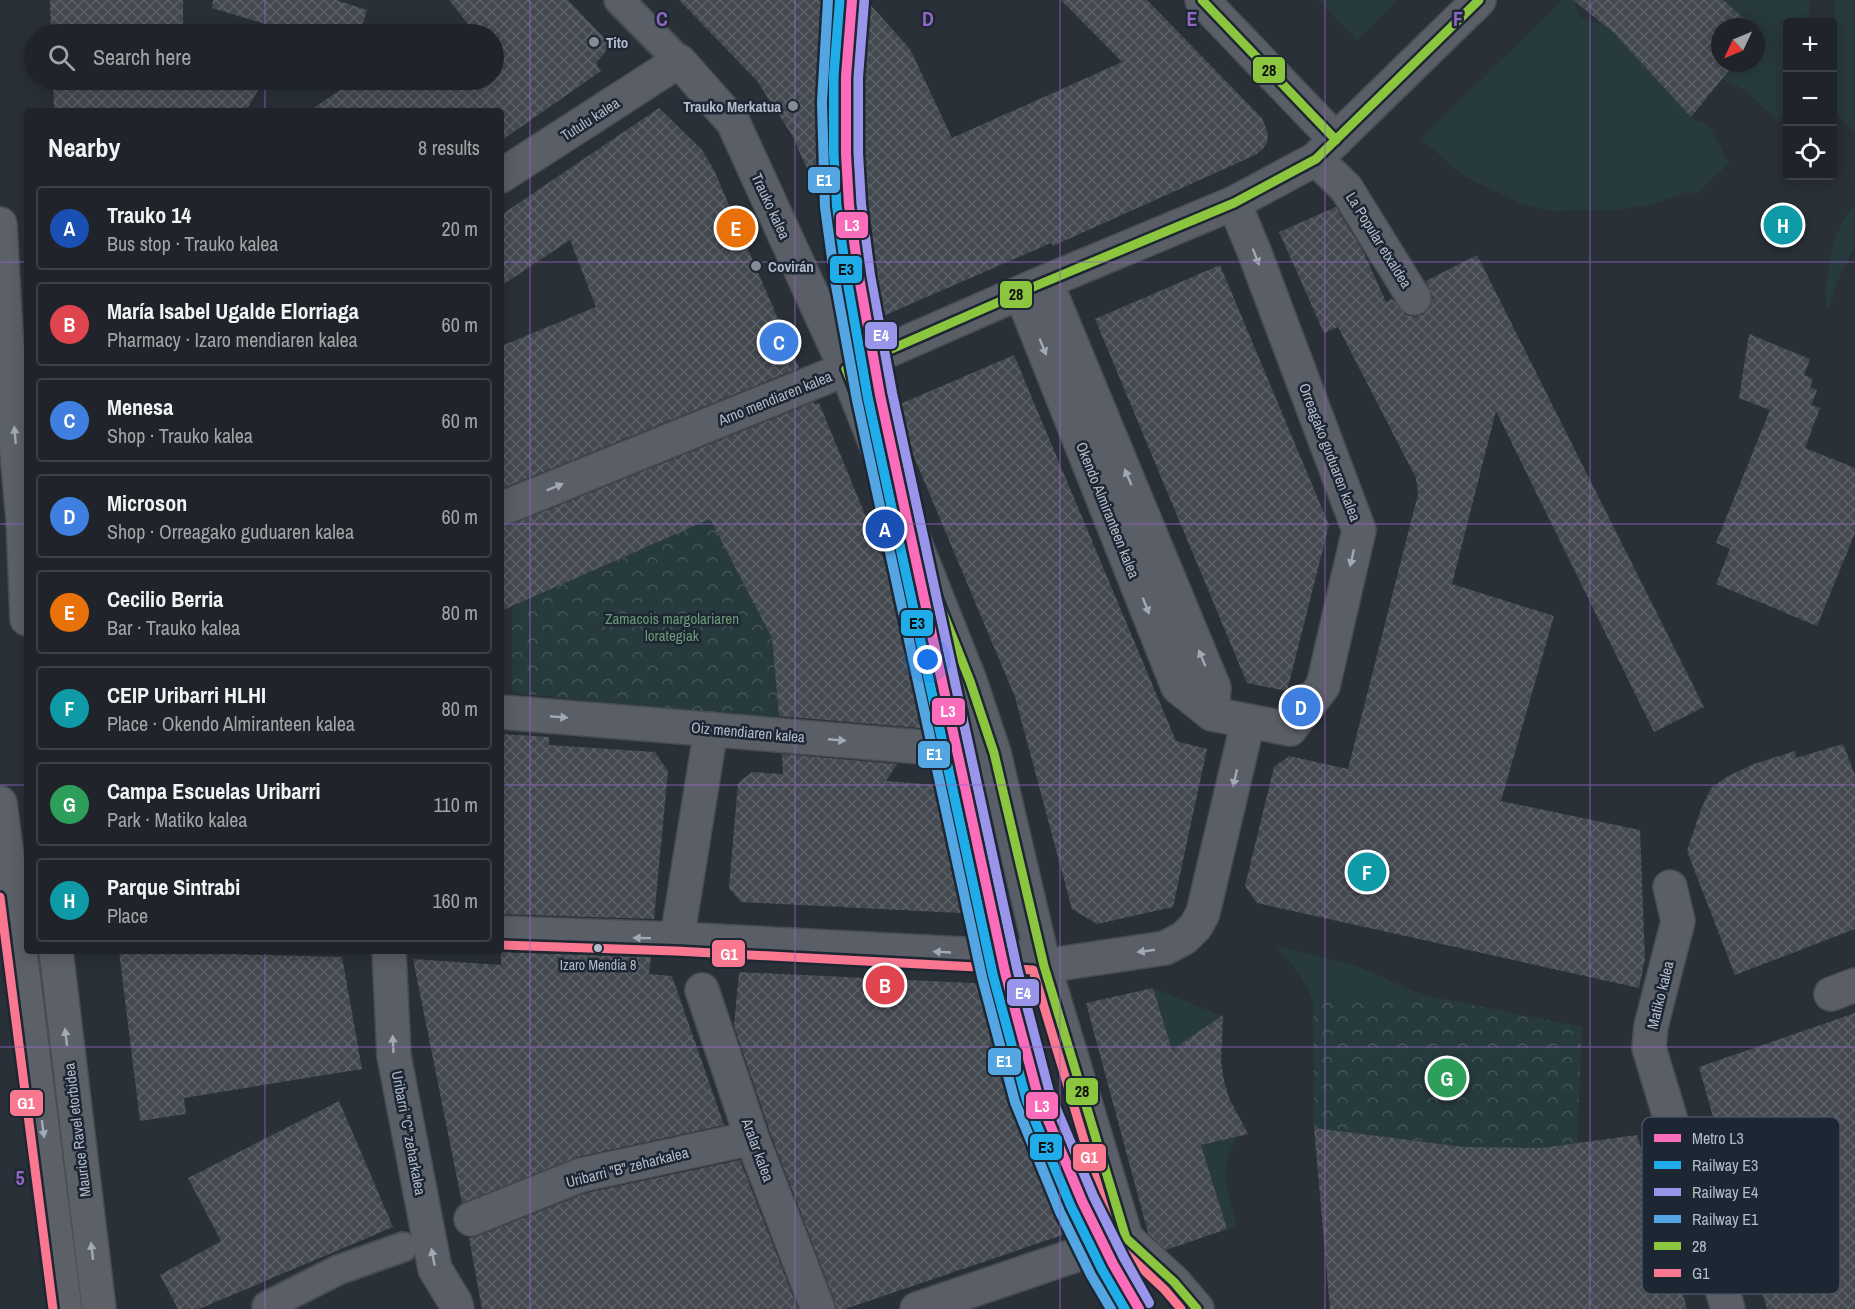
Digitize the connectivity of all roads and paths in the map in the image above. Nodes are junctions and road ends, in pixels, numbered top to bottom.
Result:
1 (619, 0) edge
2 (1202, 0) edge
3 (1479, 0) edge
4 (679, 61) junction
5 (1326, 149) junction
6 (504, 174) edge
7 (1234, 203) junction
8 (0, 224) edge
9 (1034, 287) junction
10 (1414, 298) dead end
11 (846, 369) junction
12 (504, 508) edge
13 (24, 545) edge
14 (504, 712) edge
15 (1248, 721) junction
16 (711, 729) junction
17 (994, 753) junction
18 (0, 803) edge
19 (1670, 887) dead end
20 (504, 933) edge
21 (677, 939) junction
22 (389, 954) edge
23 (57, 957) edge
24 (1043, 962) junction
25 (702, 990) dead end
26 (1670, 1117) edge
27 (752, 1138) junction
28 (471, 1219) dead end
29 (1126, 1238) junction
30 (403, 1247) dead end
31 (1723, 1294) edge
32 (961, 1302) edge
33 (267, 1306) dead end
34 (65, 1309) edge
35 (99, 1309) edge
36 (457, 1309) edge
37 (818, 1309) edge
38 (917, 1309) edge
39 (1197, 1309) edge
40 (1728, 1309) edge

1 - 4 street, Trauko kalea
2 - 5 street, La Popular etxaldea
3 - 5 street, Arno mendiaren kalea
4 - 6 street, Tutulu kalea
4 - 11 street, Trauko kalea
5 - 7 street, Arno mendiaren kalea
5 - 10 street, La Popular etxaldea
7 - 9 street, Arno mendiaren kalea
7 -> 15 street, Orreagako guduaren kalea
13 -> 8 main road
9 - 11 street, Arno mendiaren kalea
9 - 15 street, Okendo Almiranteen kalea
12 -> 11 street, Arno mendiaren kalea
11 - 17 street, Trauko kalea
14 -> 16 street, Oiz mendiaren kalea
15 -> 24 street
16 -> 17 street, Oiz mendiaren kalea
16 - 21 street
17 - 24 street, Trauko kalea
18 -> 34 main road, bridge
19 - 26 street, Matiko kalea
21 -> 20 street
24 -> 21 street
36 -> 22 street, Uribarri "C" zeharkalea
35 -> 23 main road, Maurice Ravel etorbidea
24 - 29 street, Trauko kalea
25 - 27 street, Aralar kalea
27 - 28 street, Uribarri "B" zeharkalea
27 - 37 street, Aralar kalea
29 - 32 street
29 - 39 street
30 - 33 street
31 - 40 street, Matiko kalea
32 - 38 street

